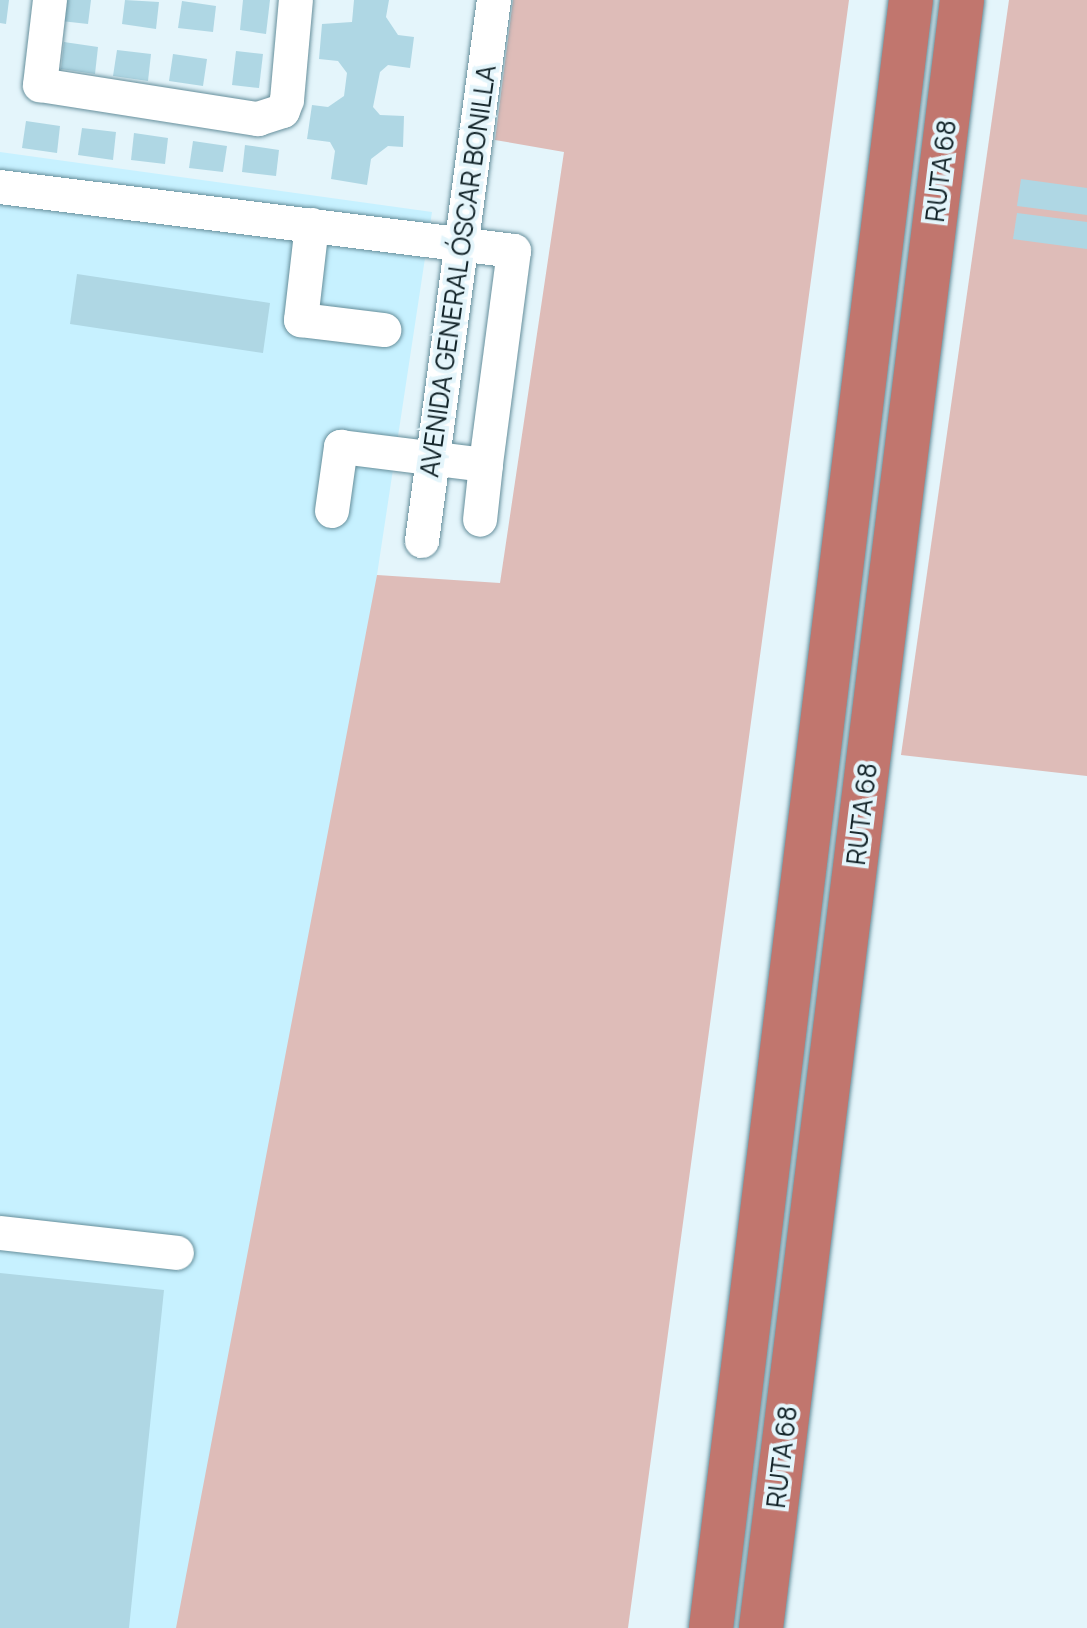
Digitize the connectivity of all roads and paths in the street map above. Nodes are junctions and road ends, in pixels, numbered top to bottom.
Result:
1 (50, 0) edge
2 (296, 0) edge
3 (494, 0) edge
4 (911, 0) edge
5 (962, 0) edge
6 (0, 187) edge
7 (312, 225) junction
8 (462, 244) junction
9 (384, 330) dead end
10 (433, 458) junction
11 (486, 465) junction
12 (332, 511) dead end
13 (480, 520) dead end
14 (422, 541) dead end
15 (0, 1233) edge
16 (177, 1253) dead end
17 (711, 1628) edge
18 (761, 1628) edge

1 - 2 street
3 - 8 street, AVENIDA GENERAL ÓSCAR BONILLA
4 - 17 highway, RUTA 68
5 - 18 highway, RUTA 68
6 - 7 street
7 - 8 street
7 - 9 street
8 - 10 street, AVENIDA GENERAL ÓSCAR BONILLA
8 - 11 street
10 - 11 street
10 - 12 street
10 - 14 street, AVENIDA GENERAL ÓSCAR BONILLA
11 - 13 street
15 - 16 street

